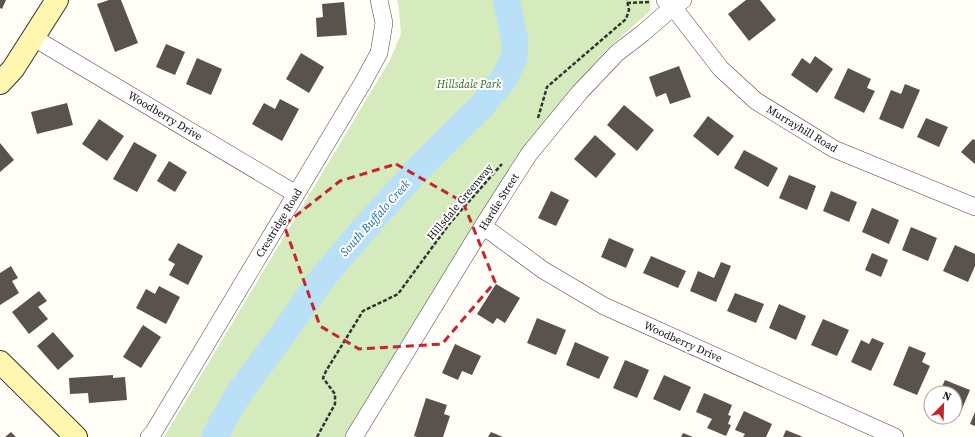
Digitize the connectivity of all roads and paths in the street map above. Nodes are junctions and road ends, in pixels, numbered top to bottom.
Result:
1 (57, 0) edge
2 (380, 0) edge
3 (627, 1) edge
4 (672, 2) edge
5 (34, 38) junction
6 (0, 83) edge
7 (537, 120) dead end
8 (505, 161) dead end
9 (296, 194) junction
10 (975, 207) edge
11 (483, 226) junction
12 (0, 362) edge
13 (76, 437) edge
14 (149, 437) edge
15 (317, 437) edge
16 (354, 437) edge
17 (895, 437) edge

1 - 5 street
2 - 9 street, Crestridge Road
3 - 4 path
3 - 7 path
4 - 10 street, Murrayhill Road
4 - 11 street, Hardie Street
5 - 6 street
5 - 9 street, Woodberry Drive
8 - 15 path, Hillsdale Greenway
9 - 14 street, Crestridge Road
11 - 16 street, Hardie Street
11 - 17 street, Woodberry Drive
12 - 13 street

